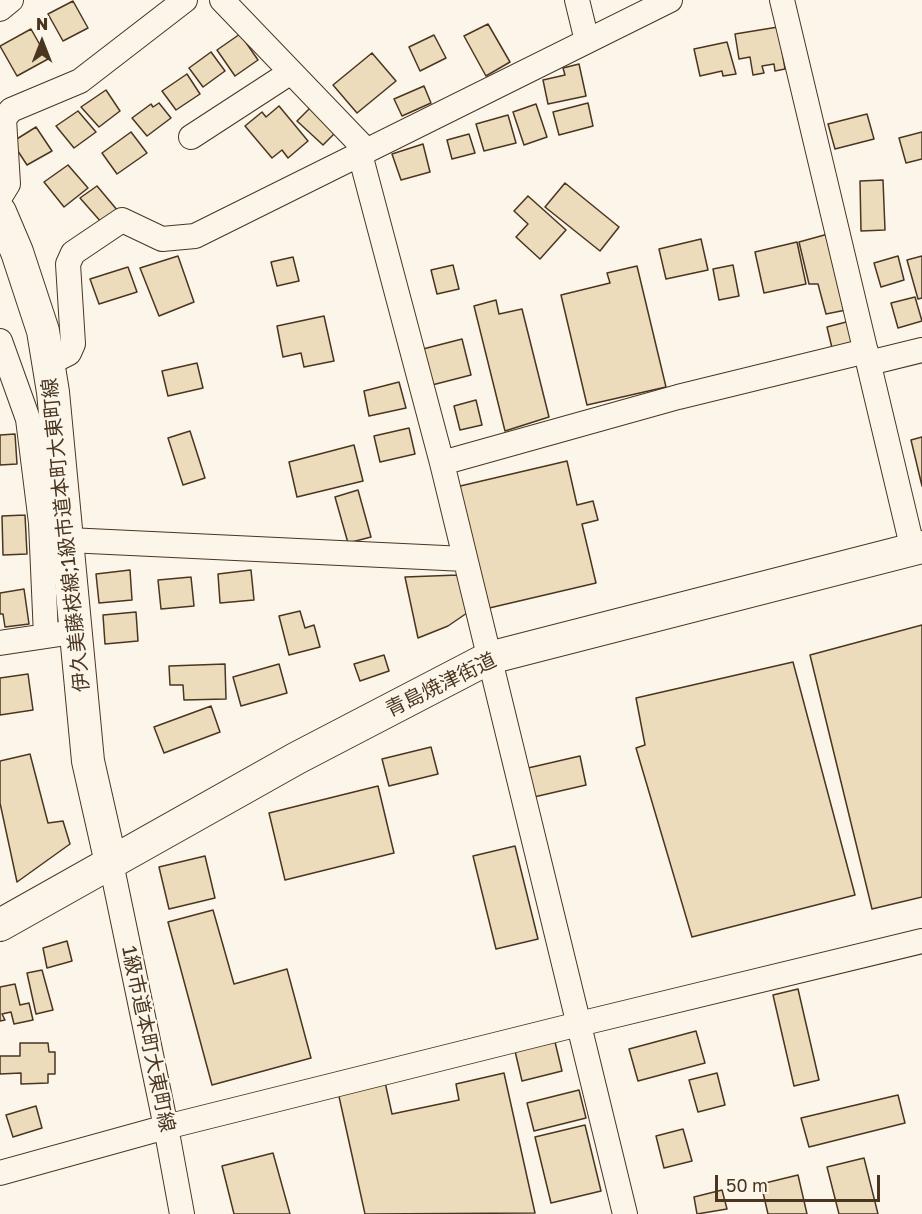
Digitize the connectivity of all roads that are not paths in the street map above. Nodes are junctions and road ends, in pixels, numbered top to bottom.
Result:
1 (11, 0) edge
2 (185, 0) edge
3 (222, 0) edge
4 (578, 0) edge
5 (670, 0) edge
6 (782, 0) edge
7 (0, 9) edge
8 (587, 41) junction
9 (291, 72) junction
10 (191, 137) dead end
11 (364, 152) junction
12 (0, 197) edge
13 (0, 212) edge
14 (0, 341) edge
15 (922, 350) edge
16 (867, 357) junction
17 (49, 363) junction
18 (442, 463) junction
19 (68, 540) junction
20 (917, 548) edge
21 (465, 559) junction
22 (77, 632) junction
23 (46, 636) junction
24 (0, 643) edge
25 (489, 658) junction
26 (111, 863) junction
27 (0, 925) edge
28 (922, 941) edge
29 (579, 1024) junction
30 (166, 1127) junction
31 (0, 1173) edge
32 (182, 1214) edge
33 (625, 1214) edge

1 - 7 street
2 - 12 street
3 - 9 street
4 - 8 street
5 - 8 street
6 - 16 street
8 - 11 street
9 - 10 street
9 - 11 street
11 - 17 street
11 - 18 street
13 - 17 main road, 伊久美藤枝線;1級市道本町大東町線
14 - 23 street
15 - 16 street
16 - 18 street
16 - 20 street
17 - 19 main road, 伊久美藤枝線;1級市道本町大東町線
18 - 21 street
19 - 21 street
19 - 22 main road, 伊久美藤枝線;1級市道本町大東町線
20 - 25 main road, 青島焼津街道
21 - 25 street
22 - 23 street
22 - 26 main road, 伊久美藤枝線;1級市道本町大東町線
23 - 24 street
25 - 26 main road, 青島焼津街道
25 - 29 street
26 - 27 main road, 青島焼津街道
26 - 30 street, 1級市道本町大東町線
28 - 29 street
29 - 30 street
29 - 33 street
30 - 31 street
30 - 32 street, 1級市道本町大東町線

